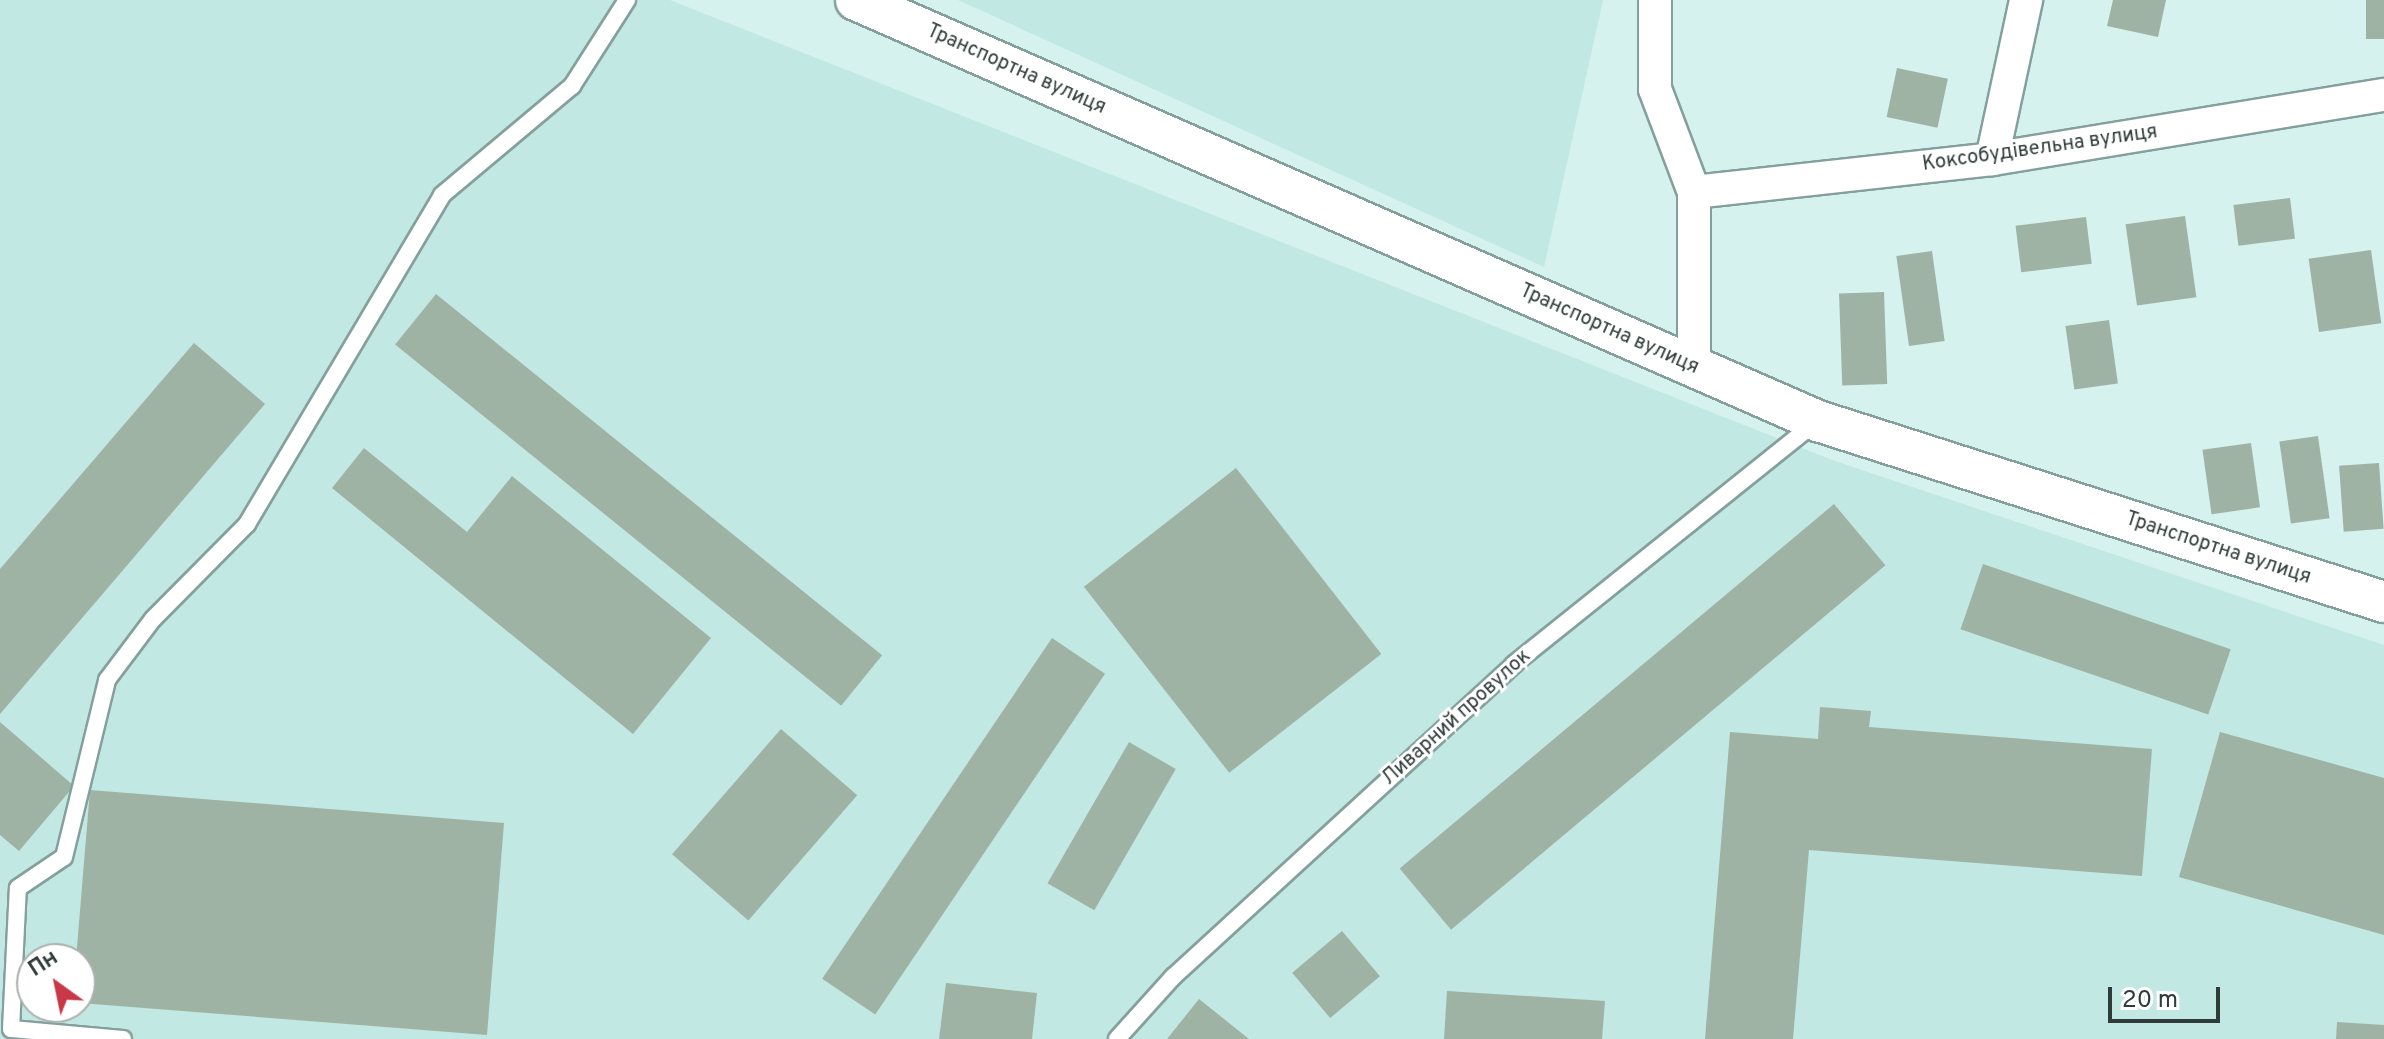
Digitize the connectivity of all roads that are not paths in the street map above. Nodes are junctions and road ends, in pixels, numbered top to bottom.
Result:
1 (627, 0) edge
2 (856, 0) edge
3 (1655, 0) edge
4 (2026, 0) edge
5 (2384, 95) edge
6 (1992, 159) junction
7 (1694, 192) junction
8 (1694, 368) junction
9 (1818, 421) junction
10 (2384, 602) edge
11 (123, 1039) edge
12 (1117, 1039) edge

1 - 11 lane
2 - 8 street, Транспортна вулиця
3 - 7 street
4 - 6 street
5 - 6 street, Коксобудівельна вулиця
6 - 7 street, Коксобудівельна вулиця
7 - 8 street
8 - 9 street, Транспортна вулиця
9 - 10 street, Транспортна вулиця
9 - 12 lane, Ливарний провулок

